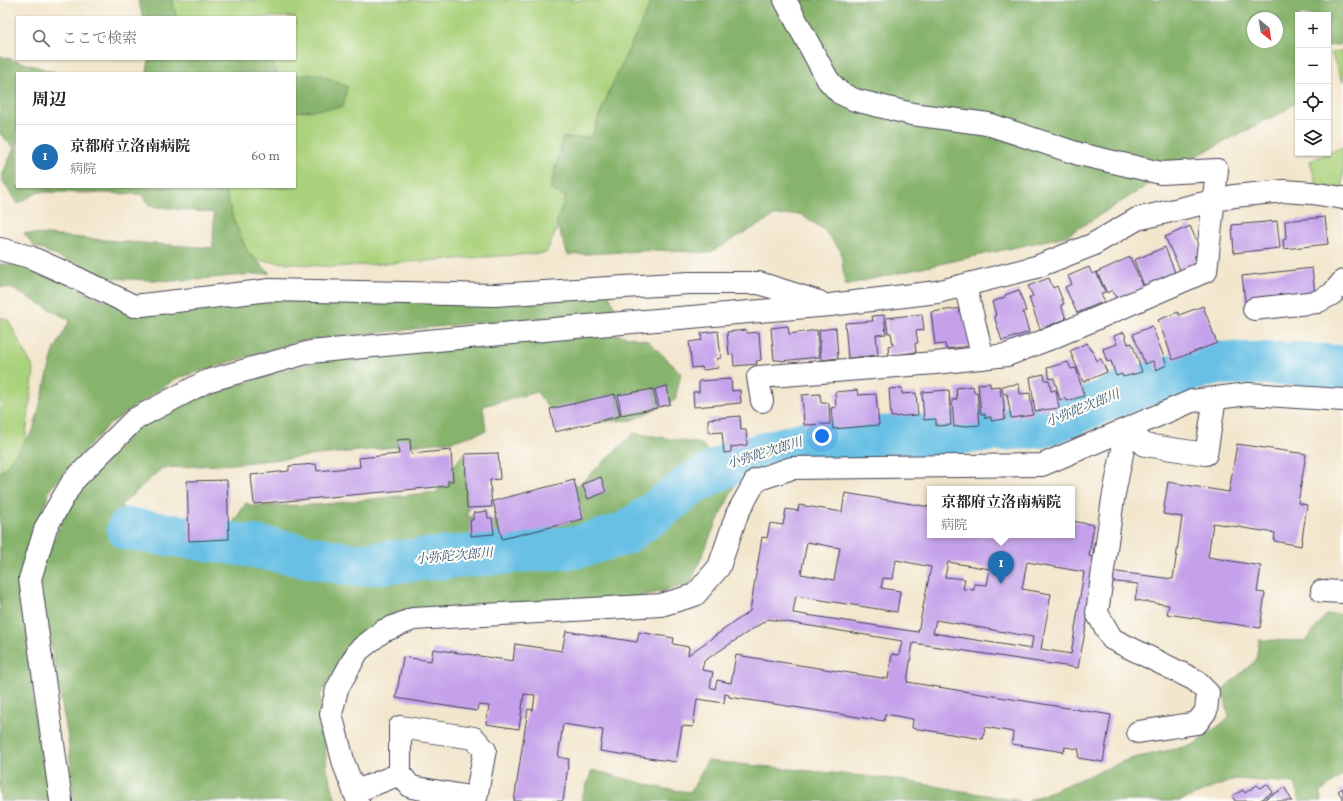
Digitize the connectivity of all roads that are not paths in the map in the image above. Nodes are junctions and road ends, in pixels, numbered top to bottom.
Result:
1 (785, 0) edge
2 (1343, 198) edge
3 (1214, 200) junction
4 (0, 249) edge
5 (1343, 281) edge
6 (965, 285) junction
7 (830, 305) junction
8 (1254, 309) dead end
9 (983, 358) junction
10 (1215, 398) junction
11 (1343, 400) edge
12 (762, 401) dead end
13 (1127, 429) junction
14 (1138, 732) dead end
15 (400, 774) dead end
16 (356, 797) edge
17 (60, 801) edge

1 - 3 street
2 - 3 street
3 - 6 street
3 - 9 street
4 - 7 street
5 - 8 street
6 - 7 street
6 - 9 street
7 - 17 street
9 - 12 street
10 - 11 street
10 - 13 street
10 - 13 street
13 - 14 street
13 - 16 street
15 - 16 street

